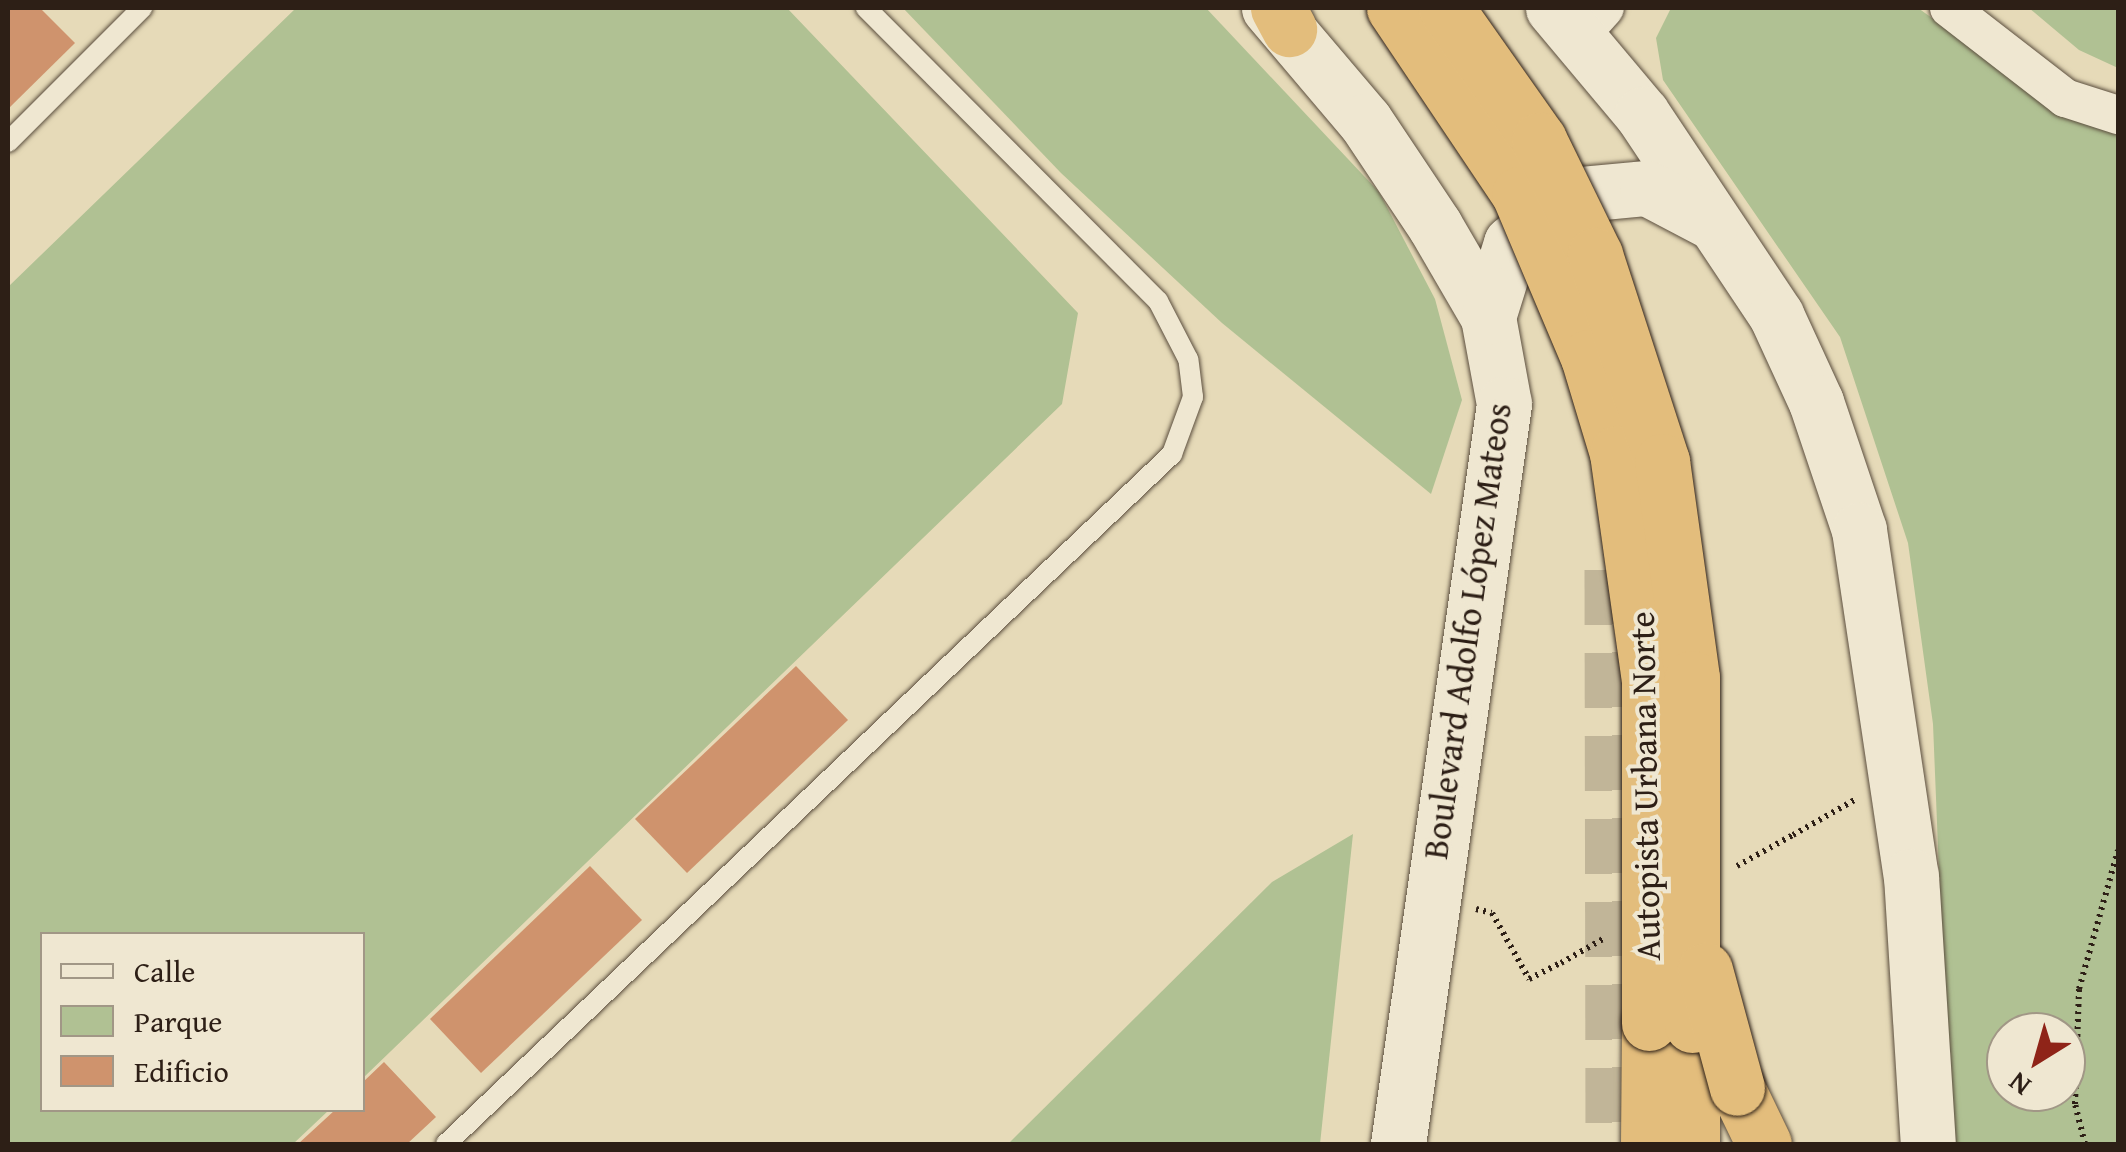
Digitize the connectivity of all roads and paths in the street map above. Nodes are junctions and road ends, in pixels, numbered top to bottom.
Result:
1 (142, 8) edge
2 (866, 8) edge
3 (1394, 8) edge
4 (1446, 8) edge
5 (1948, 8) edge
6 (1278, 14) edge
7 (1579, 18) edge
8 (2118, 115) edge
9 (8, 142) edge
10 (1730, 242) junction
11 (1488, 317) junction
12 (1827, 817) dead end
13 (1792, 835) dead end
14 (2118, 850) edge
15 (1911, 876) junction
16 (1428, 896) junction
17 (1692, 923) junction
18 (1560, 963) dead end
19 (1397, 1142) edge
20 (446, 1144) edge
21 (1648, 1144) edge
22 (1692, 1144) edge
23 (1764, 1144) edge
24 (1892, 1144) edge
25 (1928, 1144) edge
26 (2086, 1144) edge

1 - 9 lane
2 - 20 lane
3 - 21 highway, Autopista Urbana Norte, bridge
4 - 17 highway, Autopista Urbana Norte, bridge
5 - 8 street
6 - 11 main road, Boulevard Adolfo López Mateos
7 - 10 main road
10 - 11 main road
10 - 15 main road
11 - 16 main road, Boulevard Adolfo López Mateos
12 - 13 path
14 - 26 path
15 - 24 main road
15 - 25 main road
16 - 18 path
16 - 19 main road, Boulevard Adolfo López Mateos
17 - 22 highway, Autopista Urbana Norte, bridge
17 - 23 highway, bridge

